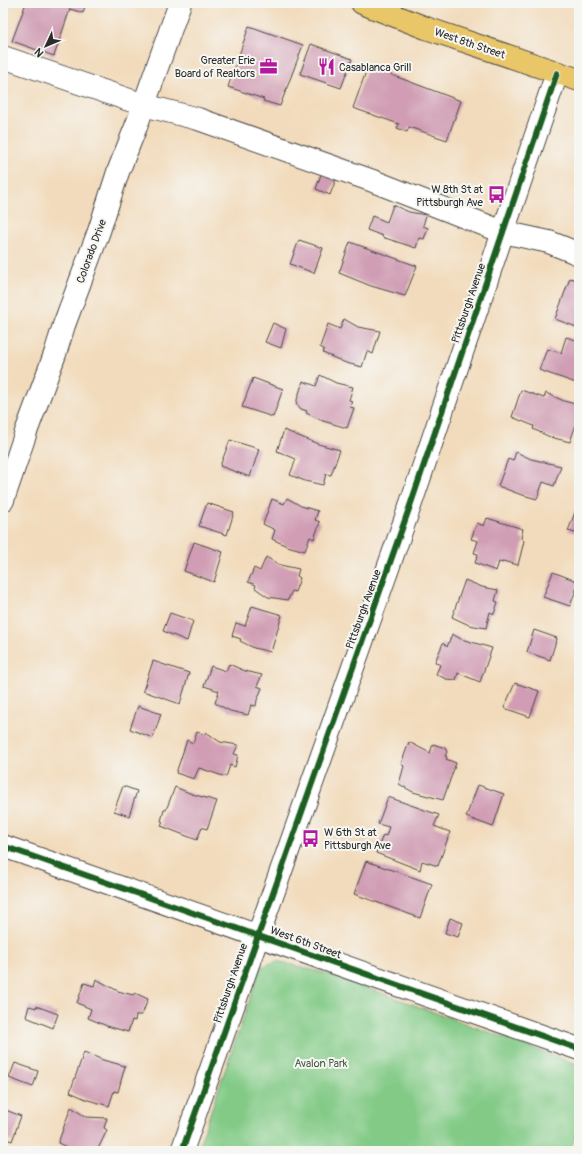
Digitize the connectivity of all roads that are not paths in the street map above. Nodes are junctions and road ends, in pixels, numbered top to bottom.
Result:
1 (180, 3) edge
2 (362, 3) edge
3 (3, 57) edge
4 (557, 73) junction
5 (579, 80) edge
6 (144, 105) junction
7 (503, 232) junction
8 (579, 254) edge
9 (3, 500) edge
10 (3, 846) edge
11 (257, 935) junction
12 (579, 1049) edge
13 (182, 1151) edge

1 - 6 street, Colorado Drive
2 - 4 main road, West 8th Street
3 - 6 street
4 - 5 main road, West 8th Street
4 - 7 street, Pittsburgh Avenue
6 - 7 street
6 - 9 street, Colorado Drive
7 - 8 street
7 - 11 street, Pittsburgh Avenue
10 - 11 street, West 6th Street
11 - 12 street, West 6th Street
11 - 13 street, Pittsburgh Avenue

